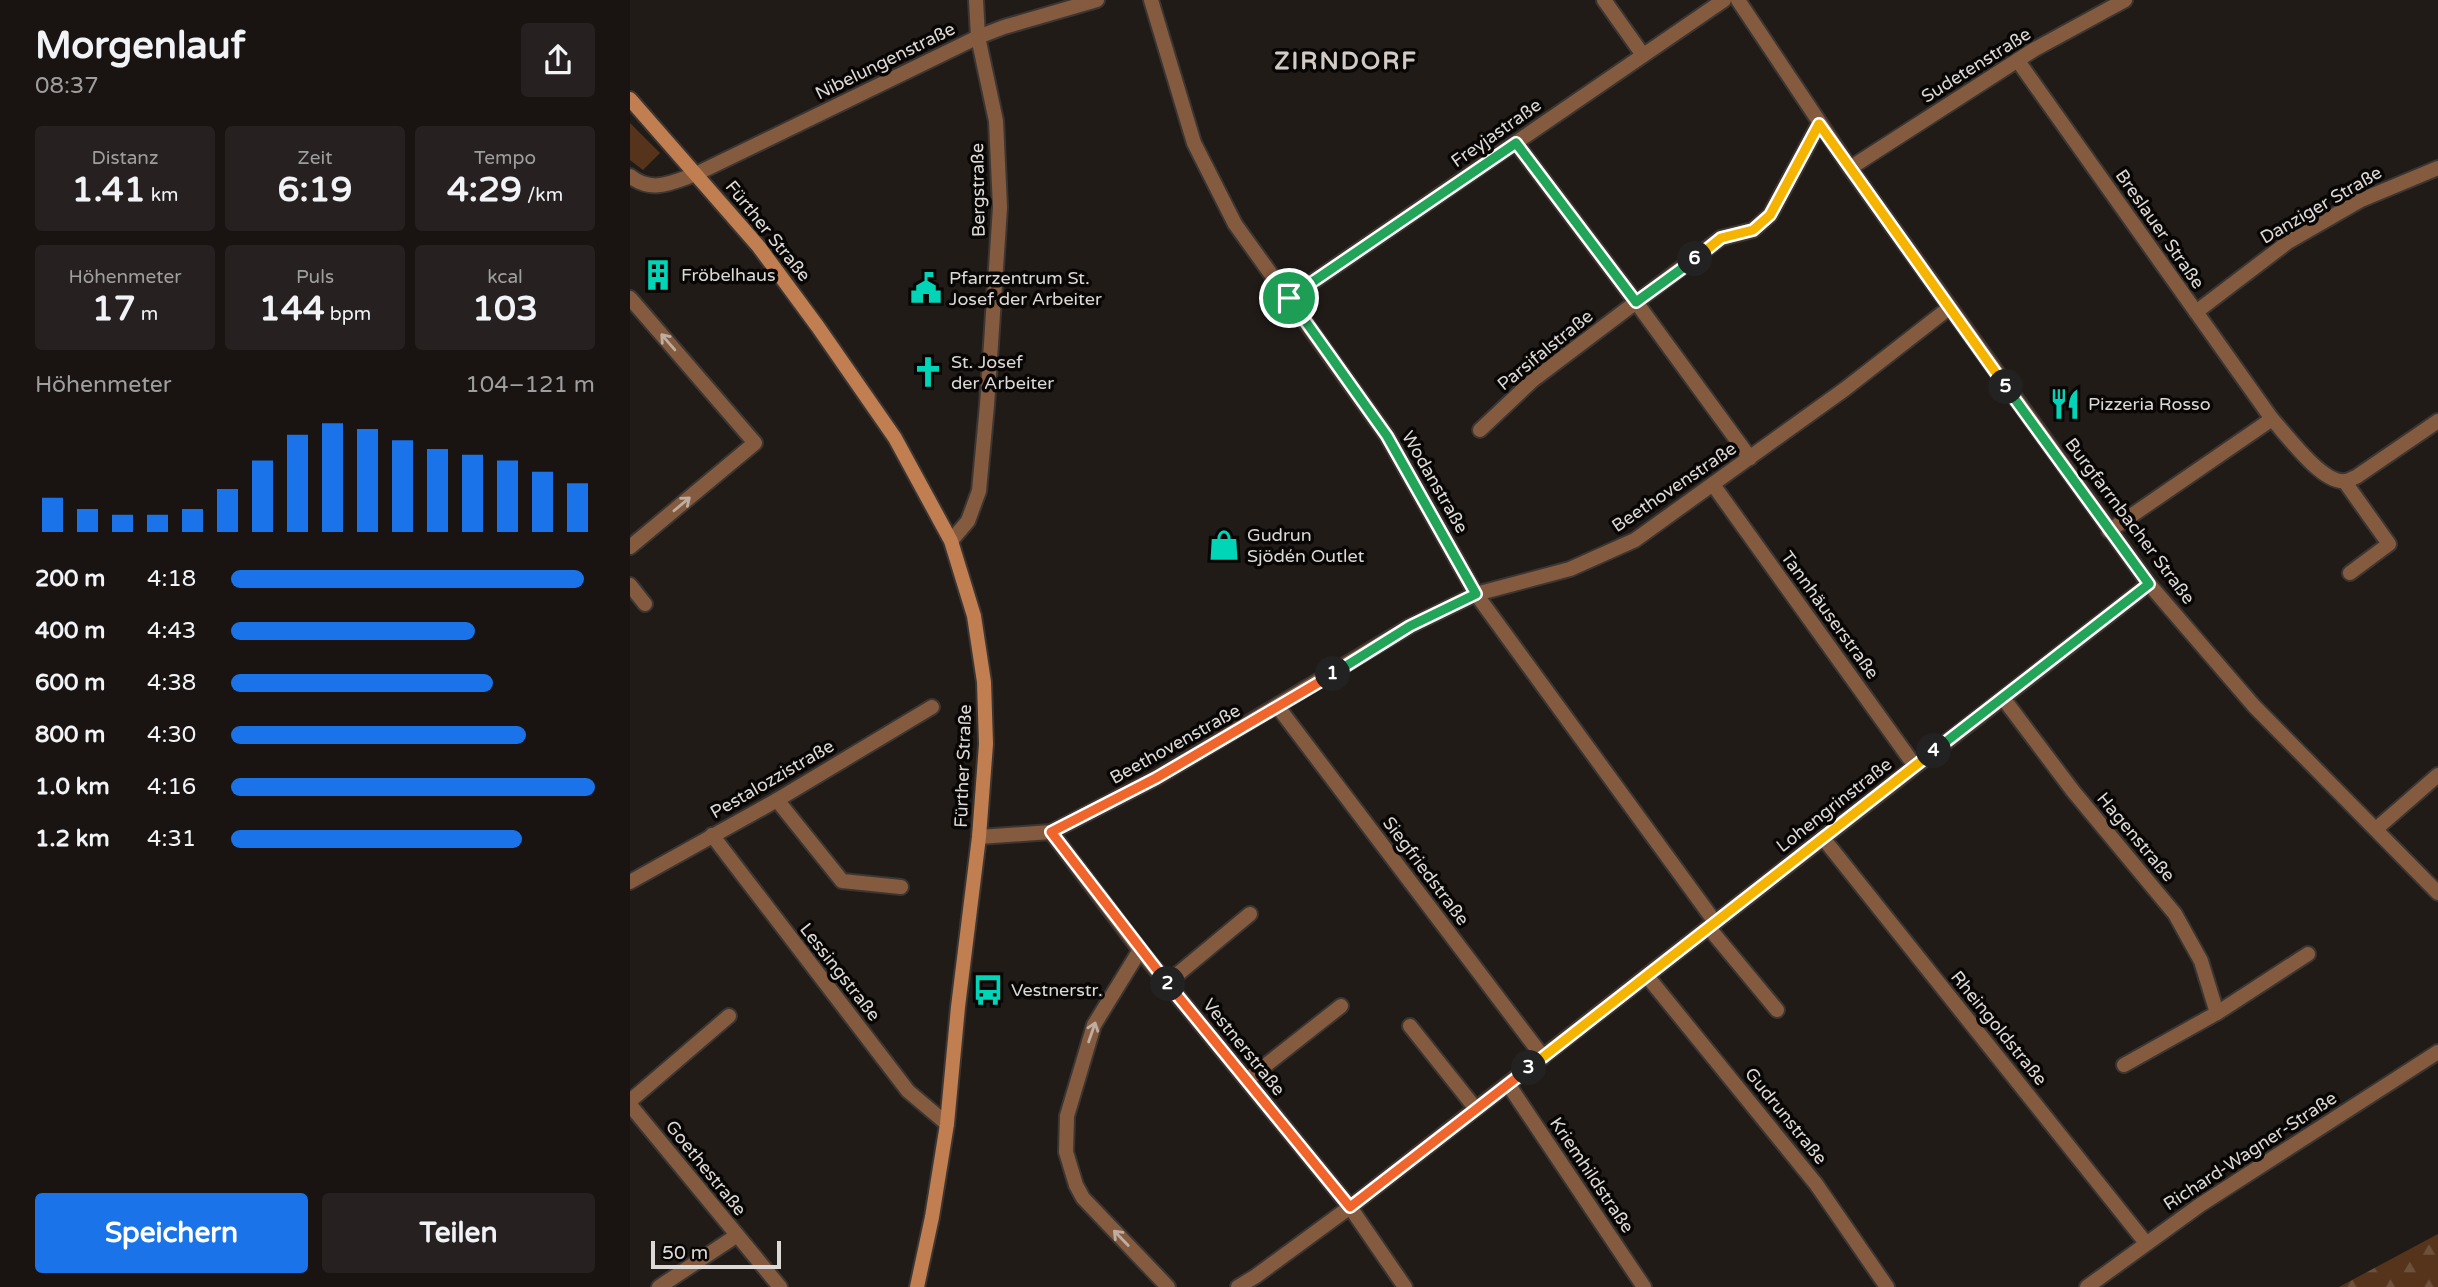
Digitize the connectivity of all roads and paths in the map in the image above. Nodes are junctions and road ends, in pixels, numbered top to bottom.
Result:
1 (976, 0) edge
2 (1097, 0) edge
3 (1151, 0) edge
4 (1604, 0) edge
5 (1724, 0) edge
6 (1738, 0) edge
7 (2125, 0) edge
8 (978, 37) junction
9 (1643, 55) junction
10 (2018, 61) junction
11 (630, 99) edge
12 (1819, 124) junction
13 (1516, 143) junction
14 (1850, 168) junction
15 (2438, 168) edge
16 (696, 174) junction
17 (630, 176) edge
18 (630, 298) edge
19 (1289, 298) junction
20 (1636, 302) junction
21 (1949, 308) junction
22 (2196, 312) junction
23 (2272, 419) junction
24 (2438, 421) edge
25 (1480, 430) dead end
26 (1751, 458) junction
27 (2344, 482) junction
28 (1714, 486) junction
29 (2109, 531) junction
30 (951, 541) junction
31 (630, 547) edge
32 (2350, 573) dead end
33 (2149, 584) junction
34 (630, 585) edge
35 (1476, 594) junction
36 (645, 604) dead end
37 (2003, 698) junction
38 (932, 707) dead end
39 (1278, 707) junction
40 (1915, 766) junction
41 (2438, 775) edge
42 (777, 800) junction
43 (2376, 829) junction
44 (1051, 832) junction
45 (712, 835) junction
46 (979, 837) junction
47 (1823, 838) junction
48 (630, 882) edge
49 (901, 887) dead end
50 (2438, 892) edge
51 (1250, 914) dead end
52 (1712, 925) junction
53 (1140, 950) junction
54 (2308, 954) dead end
55 (1647, 976) junction
56 (1167, 983) junction
57 (1341, 1006) dead end
58 (1777, 1010) dead end
59 (2217, 1013) junction
60 (729, 1016) dead end
61 (1410, 1026) dead end
62 (2438, 1052) edge
63 (1543, 1057) junction
64 (2124, 1065) dead end
65 (1247, 1080) junction
66 (1508, 1084) junction
67 (630, 1103) edge
68 (1476, 1109) junction
69 (947, 1124) junction
70 (1350, 1207) junction
71 (736, 1236) junction
72 (2146, 1243) junction
73 (659, 1287) edge
74 (780, 1287) edge
75 (917, 1287) edge
76 (1168, 1287) edge
77 (1238, 1287) edge
78 (1405, 1287) edge
79 (1644, 1287) edge
80 (1887, 1287) edge
81 (2087, 1287) edge

1 - 8 street, Bergstraße
2 - 8 street, Nibelungenstraße
3 - 19 street, Wodanstraße
4 - 9 street
5 - 9 street, Freyjastraße
6 - 12 street, Burgfarrnbacher Straße
7 - 10 street, Sudetenstraße
8 - 16 street, Nibelungenstraße
8 - 30 street, Bergstraße
9 - 13 street, Freyjastraße
10 - 14 street, Sudetenstraße
10 - 22 street, Breslauer Straße
11 - 16 main road, Fürther Straße
12 - 14 street, Burgfarrnbacher Straße
12 - 20 street, Parsifalstraße
13 - 19 street, Freyjastraße
13 - 20 street
14 - 21 street, Burgfarrnbacher Straße
15 - 22 street, Danziger Straße
16 - 17 street, Nibelungenstraße
16 - 30 main road, Fürther Straße
31 -> 18 street
19 - 35 street, Wodanstraße
20 - 25 street, Parsifalstraße
20 - 26 street
21 - 26 street, Beethovenstraße
21 - 29 street, Burgfarrnbacher Straße
22 - 23 street, Breslauer Straße
23 - 27 street, Breslauer Straße
23 - 29 street
24 - 27 street
26 - 28 street, Beethovenstraße
27 - 32 street
28 - 35 street, Beethovenstraße
28 - 40 street, Tannhäuserstraße
29 - 33 street, Burgfarrnbacher Straße
30 - 46 main road, Fürther Straße
33 - 37 street, Lohengrinstraße
33 - 43 street, Burgfarrnbacher Straße
34 - 36 street
35 - 39 street, Beethovenstraße
35 - 52 street, Wodanstraße
37 - 40 street, Lohengrinstraße
37 - 59 street, Hagenstraße
38 - 42 street, Pestalozzistraße
39 - 44 street, Beethovenstraße
39 - 63 street, Siegfriedstraße
40 - 47 street, Lohengrinstraße
41 - 43 street
42 - 45 street, Pestalozzistraße
42 - 49 street
43 - 50 street, Burgfarrnbacher Straße
44 - 46 street, Beethovenstraße
44 - 53 street, Vestnerstraße
45 - 48 street, Pestalozzistraße
45 - 69 street, Lessingstraße
46 - 69 main road, Fürther Straße
47 - 52 street, Lohengrinstraße
47 - 72 street, Rheingoldstraße
51 - 56 street
52 - 55 street, Lohengrinstraße
52 - 58 street
53 - 56 street, Vestnerstraße
76 -> 53 street
54 - 59 street
55 - 63 street, Lohengrinstraße
55 - 80 street, Gudrunstraße
56 - 65 street, Vestnerstraße
57 - 65 street
59 - 64 street
60 - 67 street
61 - 68 street
62 - 72 street, Richard-Wagner-Straße
63 - 66 street, Lohengrinstraße
65 - 70 street, Vestnerstraße
66 - 68 street, Lohengrinstraße
66 - 79 street, Kriemhildstraße
67 - 71 street, Goethestraße
68 - 70 street, Lohengrinstraße
69 - 75 main road, Fürther Straße
70 - 77 street, Lohengrinstraße
70 - 78 street, Vestnerstraße
71 - 73 street
71 - 74 street, Goethestraße
72 - 81 street, Richard-Wagner-Straße

